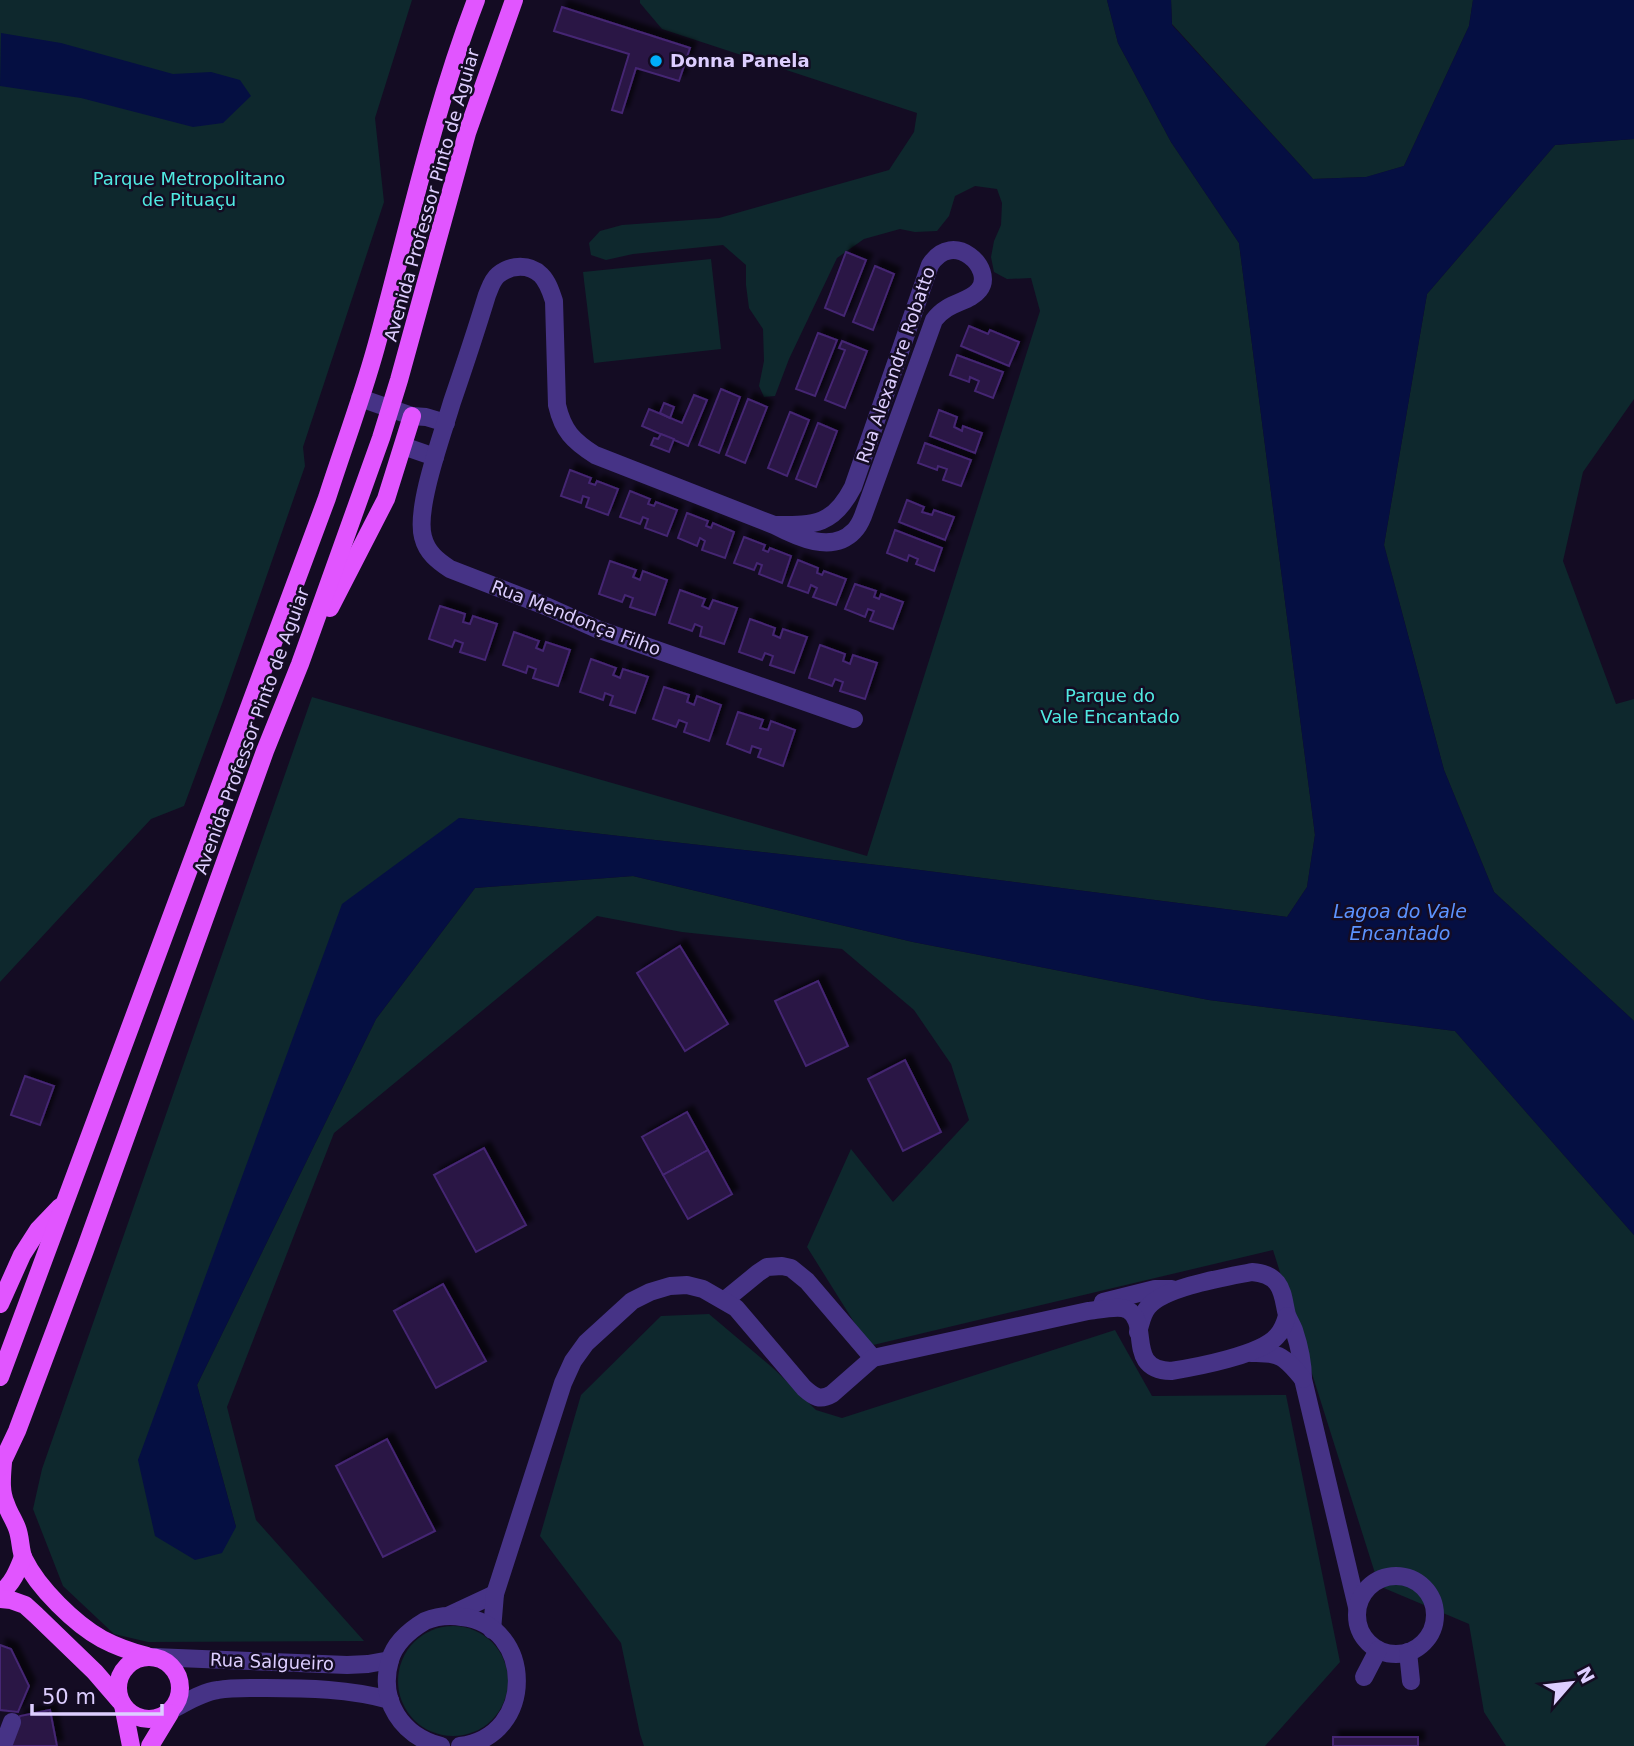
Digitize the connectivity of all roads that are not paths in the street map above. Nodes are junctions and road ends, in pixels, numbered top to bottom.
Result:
1 (476, 0) edge
2 (514, 0) edge
3 (360, 398) junction
4 (390, 408) junction
5 (412, 416) junction
6 (446, 423) junction
7 (403, 446) junction
8 (435, 457) junction
9 (774, 525) junction
10 (300, 664) junction
11 (854, 719) dead end
12 (66, 1199) junction
13 (1177, 1289) junction
14 (725, 1300) junction
15 (0, 1304) edge
16 (1088, 1311) junction
17 (1287, 1316) junction
18 (1138, 1332) junction
19 (1248, 1353) junction
20 (873, 1358) junction
21 (0, 1377) edge
22 (1303, 1379) junction
23 (1, 1464) edge
24 (23, 1557) junction
25 (0, 1593) edge
26 (495, 1594) junction
27 (0, 1599) edge
28 (1357, 1606) junction
29 (449, 1615) junction
30 (492, 1630) junction
31 (1378, 1650) junction
32 (1408, 1652) junction
33 (151, 1657) junction
34 (390, 1660) junction
35 (1364, 1677) dead end
36 (1411, 1681) dead end
37 (390, 1700) junction
38 (122, 1704) junction
39 (172, 1711) junction
40 (12, 1722) dead end
41 (410, 1739) edge
42 (3, 1746) edge
43 (131, 1746) edge
44 (150, 1746) edge
45 (441, 1746) edge
46 (460, 1746) edge

1 - 3 main road, Avenida Professor Pinto de Aguiar
2 - 4 main road, Avenida Professor Pinto de Aguiar
3 - 4 street
3 - 12 main road, Avenida Professor Pinto de Aguiar
4 - 5 street
4 - 10 main road, Avenida Professor Pinto de Aguiar
5 - 6 street
5 - 7 main road
6 - 8 street, Rua Mendonça Filho
6 - 9 street, Rua Alexandre Robatto
7 - 8 street
7 - 10 main road
8 - 11 street, Rua Mendonça Filho
9 - 9 street, Rua Alexandre Robatto
10 - 23 main road, Avenida Professor Pinto de Aguiar
12 - 15 main road
12 - 21 main road, Avenida Professor Pinto de Aguiar
13 - 16 street
13 - 17 street
13 - 18 street
14 - 20 street
14 - 20 street
14 - 26 street
16 - 18 street
16 - 20 street
17 - 19 street
17 - 22 street
18 - 19 street
19 - 22 street
22 - 28 street
23 - 24 main road
24 - 25 main road
24 - 33 main road
26 - 29 street
26 - 30 street
27 - 38 main road
28 - 31 street
28 - 32 street
29 - 30 street
29 - 34 street
30 - 46 street
31 - 32 street
31 - 35 street
32 - 36 street
33 - 34 street, Rua Salgueiro
33 - 38 main road
33 - 39 main road
34 - 37 street
37 - 39 street, Rua Salgueiro
37 - 41 street
38 - 39 main road
38 - 43 main road
39 - 44 main road
40 - 42 street
41 - 45 street

